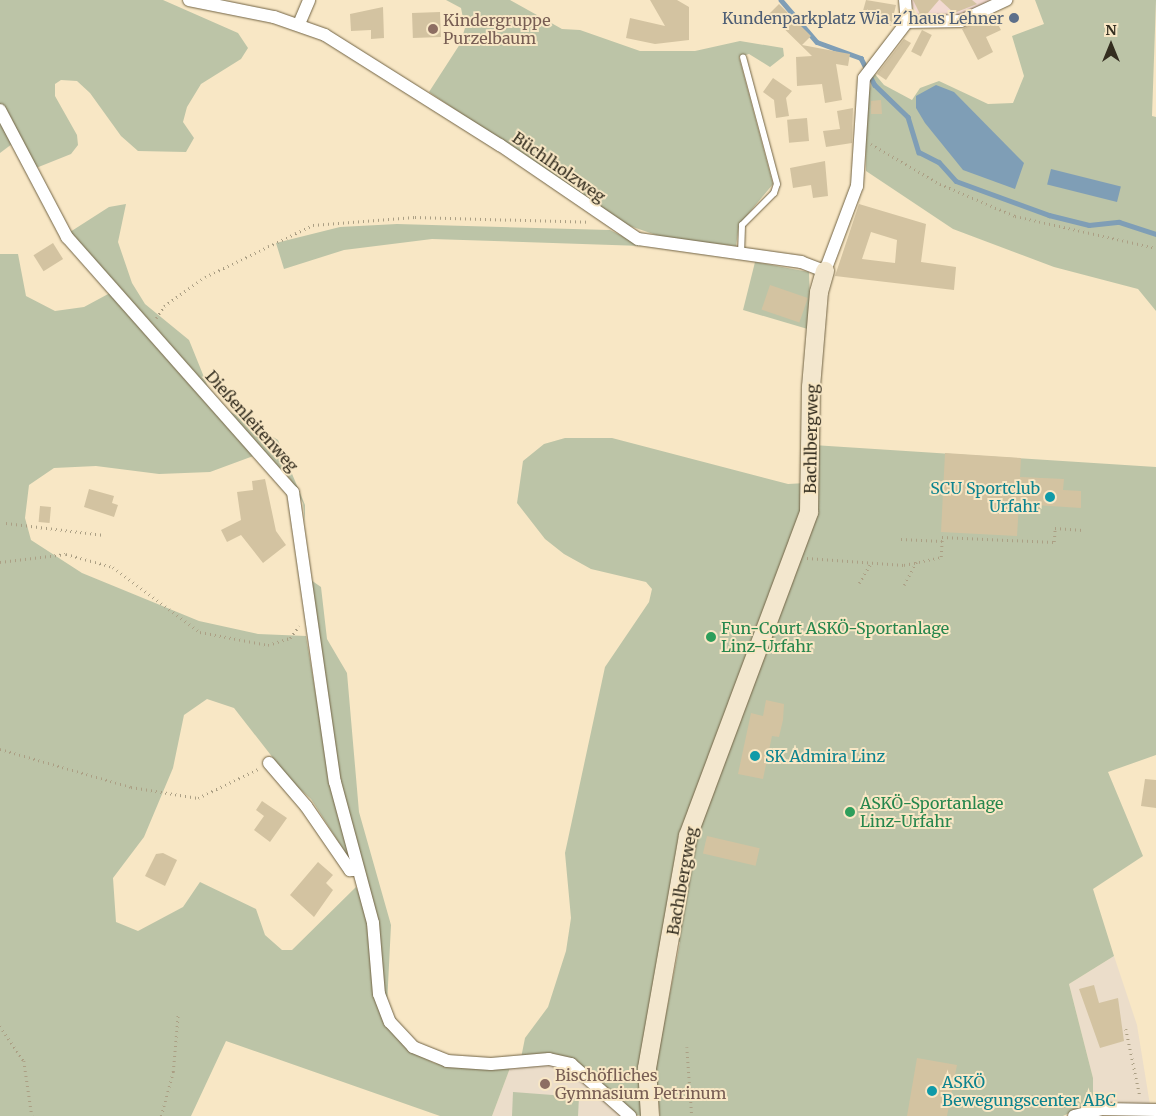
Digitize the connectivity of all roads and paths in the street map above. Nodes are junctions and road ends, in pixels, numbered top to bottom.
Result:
1 (189, 0) edge
2 (309, 0) edge
3 (905, 0) edge
4 (1006, 0) edge
5 (907, 22) junction
6 (299, 24) junction
7 (743, 57) dead end
8 (0, 110) edge
9 (883, 150) dead end
10 (603, 218) junction
11 (1156, 248) edge
12 (741, 254) junction
13 (825, 271) junction
14 (157, 325) dead end
15 (6, 523) dead end
16 (1083, 530) dead end
17 (104, 536) dead end
18 (901, 539) dead end
19 (942, 541) junction
20 (794, 554) junction
21 (0, 562) edge
22 (916, 562) junction
23 (871, 563) junction
24 (860, 583) dead end
25 (904, 585) dead end
26 (299, 626) dead end
27 (0, 749) edge
28 (269, 763) joint
29 (357, 870) junction
30 (178, 1014) dead end
31 (0, 1026) edge
32 (1126, 1030) dead end
33 (687, 1047) dead end
34 (1140, 1110) junction
35 (1156, 1110) edge
36 (32, 1116) edge
37 (161, 1116) edge
38 (630, 1116) edge
39 (650, 1116) edge
40 (692, 1116) edge
41 (1074, 1116) edge

1 - 6 street, Büchlholzweg
2 - 6 street
3 - 5 street
4 - 5 street
5 - 13 street, Bachlbergweg
6 - 10 street, Büchlholzweg
7 - 12 lane
8 - 29 street, Dießenleitenweg
9 - 11 path
10 - 12 street, Büchlholzweg
10 - 14 path
12 - 13 street, Büchlholzweg
13 - 20 street, Bachlbergweg
15 - 17 path
16 - 19 path
18 - 19 path
19 - 22 path
20 - 23 path
20 - 39 street, Bachlbergweg
21 - 26 path
22 - 23 path
22 - 25 path
23 - 24 path
27 - 28 path
28 - 29 street
29 - 38 street, Dießenleitenweg
30 - 37 path
31 - 36 path
32 - 34 path
33 - 40 path
34 - 35 street
34 - 41 street

